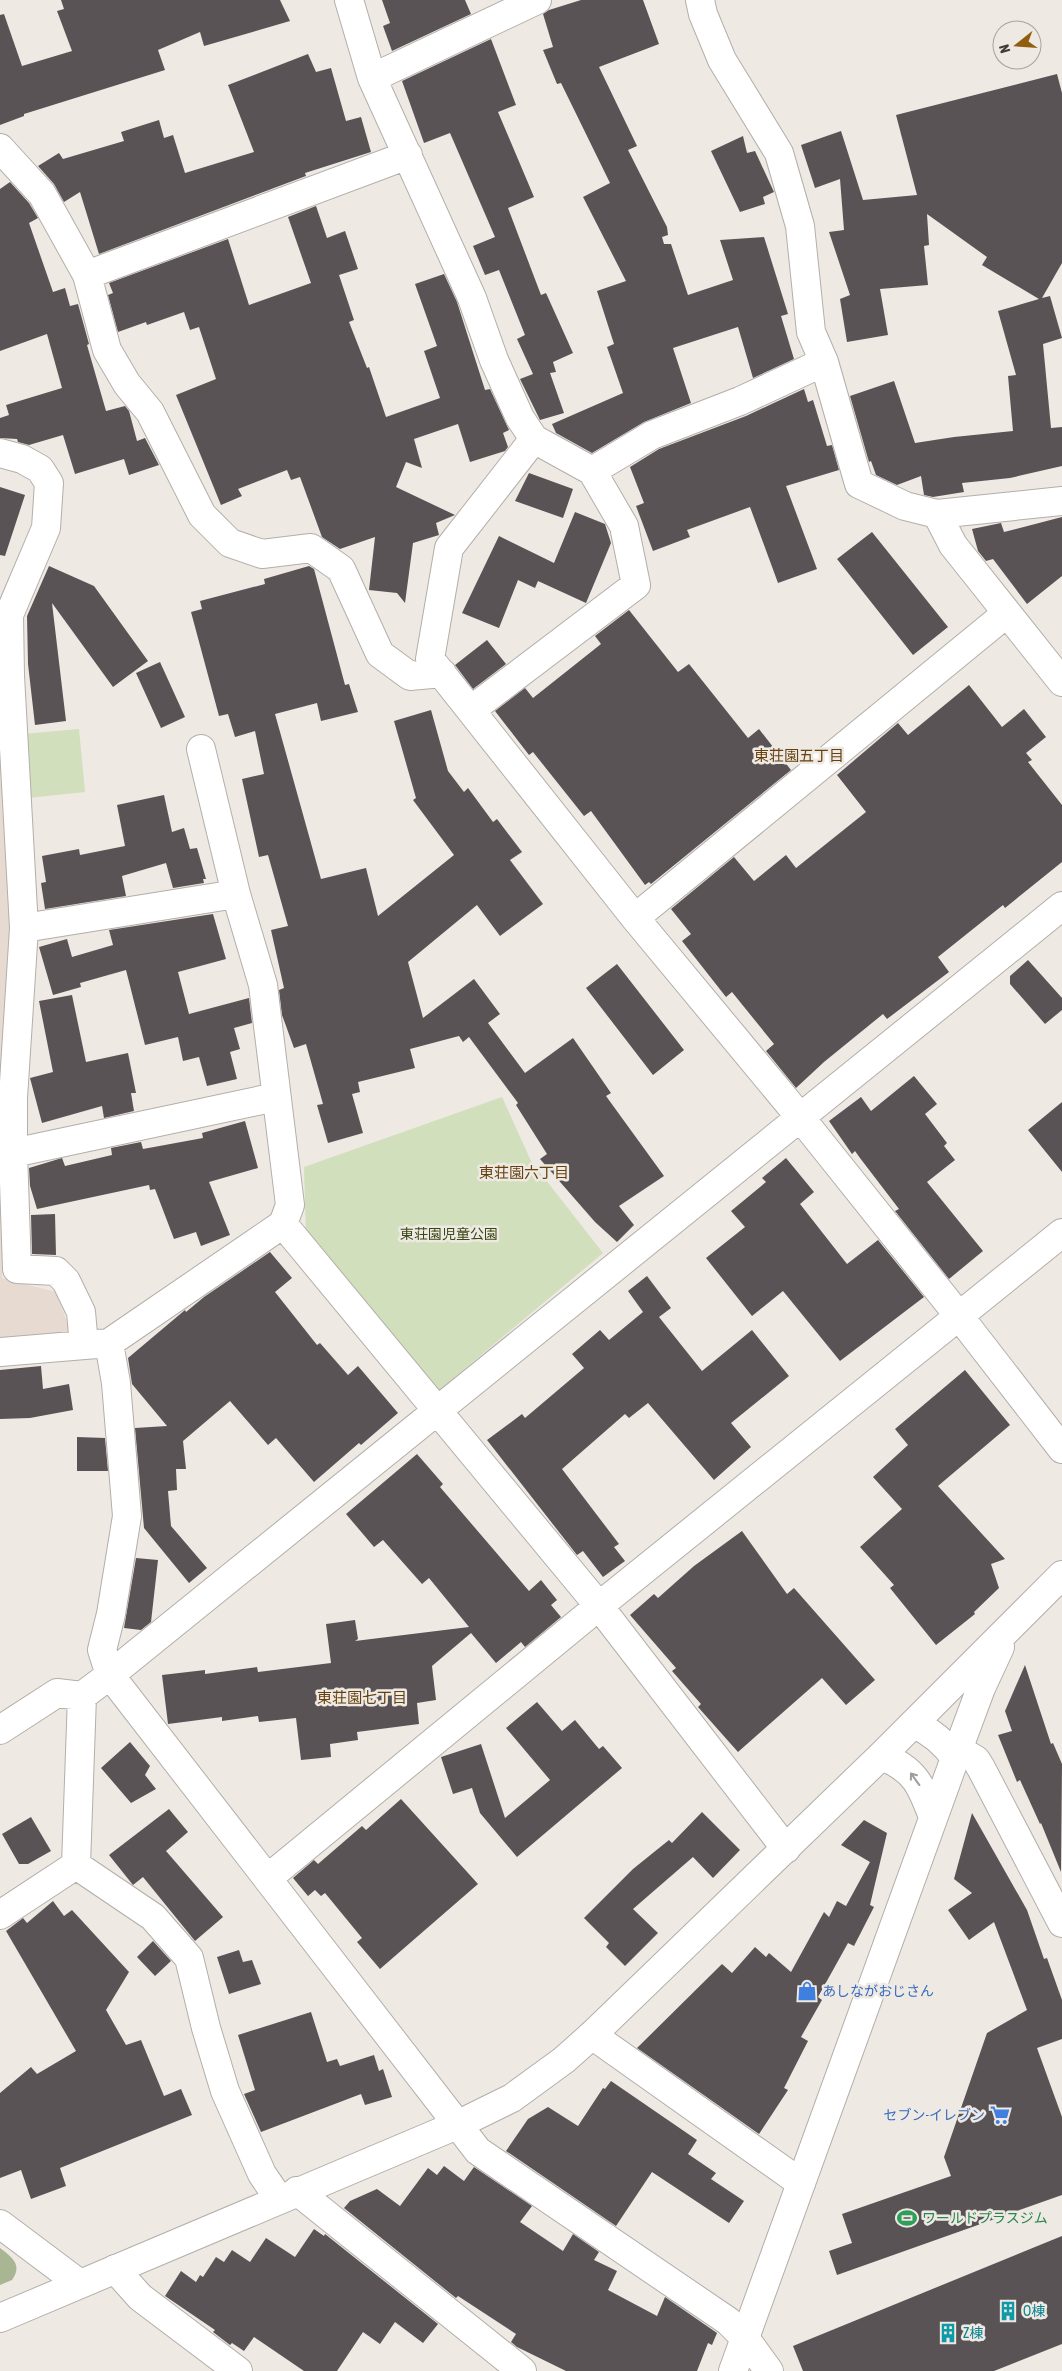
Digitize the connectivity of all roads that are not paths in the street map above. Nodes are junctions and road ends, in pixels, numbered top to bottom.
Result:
1 (349, 0) edge
2 (537, 0) edge
3 (700, 0) edge
4 (372, 78) junction
5 (0, 148) edge
6 (408, 155) junction
7 (87, 276) junction
8 (824, 362) junction
9 (534, 439) junction
10 (0, 453) edge
11 (592, 471) junction
12 (1062, 500) edge
13 (937, 514) junction
14 (1007, 613) junction
15 (442, 673) junction
16 (1062, 682) edge
17 (471, 710) junction
18 (201, 749) dead end
19 (236, 894) junction
20 (1062, 906) edge
21 (634, 918) junction
22 (24, 928) junction
23 (276, 1098) junction
24 (800, 1117) junction
25 (13, 1153) junction
26 (283, 1224) junction
27 (1062, 1233) edge
28 (959, 1316) junction
29 (97, 1344) junction
30 (0, 1352) edge
31 (438, 1412) junction
32 (1062, 1449) edge
33 (1062, 1575) edge
34 (599, 1606) junction
35 (1017, 1620) junction
36 (110, 1675) junction
37 (82, 1696) junction
38 (914, 1724) junction
39 (0, 1730) edge
40 (956, 1753) junction
41 (881, 1756) junction
42 (933, 1817) junction
43 (786, 1849) junction
44 (76, 1865) junction
45 (268, 1878) junction
46 (0, 1915) edge
47 (1062, 1923) edge
48 (592, 2035) junction
49 (457, 2125) junction
50 (801, 2183) junction
51 (288, 2195) junction
52 (0, 2224) edge
53 (115, 2269) junction
54 (80, 2284) junction
55 (0, 2318) edge
56 (745, 2338) junction
57 (238, 2371) edge
58 (522, 2371) edge
59 (733, 2371) edge
60 (769, 2371) edge

1 - 4 street
2 - 4 street
3 - 8 street
4 - 6 street
5 - 7 street
6 - 7 street
6 - 9 street
7 - 15 street
8 - 11 street
8 - 13 street
9 - 11 street
9 - 15 street
10 - 22 street
11 - 17 street
12 - 13 street
13 - 14 street
14 - 16 street
14 - 21 street
15 - 17 street
17 - 21 street
18 - 19 street
19 - 22 street
19 - 23 street
20 - 24 street
21 - 24 street
22 - 25 street
23 - 25 street
23 - 26 street
24 - 28 street
24 - 31 street
25 - 29 street
26 - 29 street
26 - 31 street
27 - 28 street
28 - 32 street
28 - 34 street
29 - 30 street
29 - 36 street
31 - 34 street
31 - 36 street
33 - 35 street
34 - 43 street
34 - 45 street
35 - 38 street
35 - 40 street
36 - 37 street
36 - 45 street
37 - 39 street
37 - 44 street
38 - 40 street
38 - 41 street
40 - 42 street
40 - 47 street
42 -> 41 street
41 - 43 street
42 - 50 street
43 - 48 street
44 - 46 street
44 - 51 street
45 - 49 street
48 - 49 street
48 - 50 street
49 - 51 street
49 - 56 street
50 - 56 street
51 - 53 street
51 - 58 street
52 - 54 street
53 - 54 street
53 - 57 street
54 - 55 street
56 - 59 street
56 - 60 street

